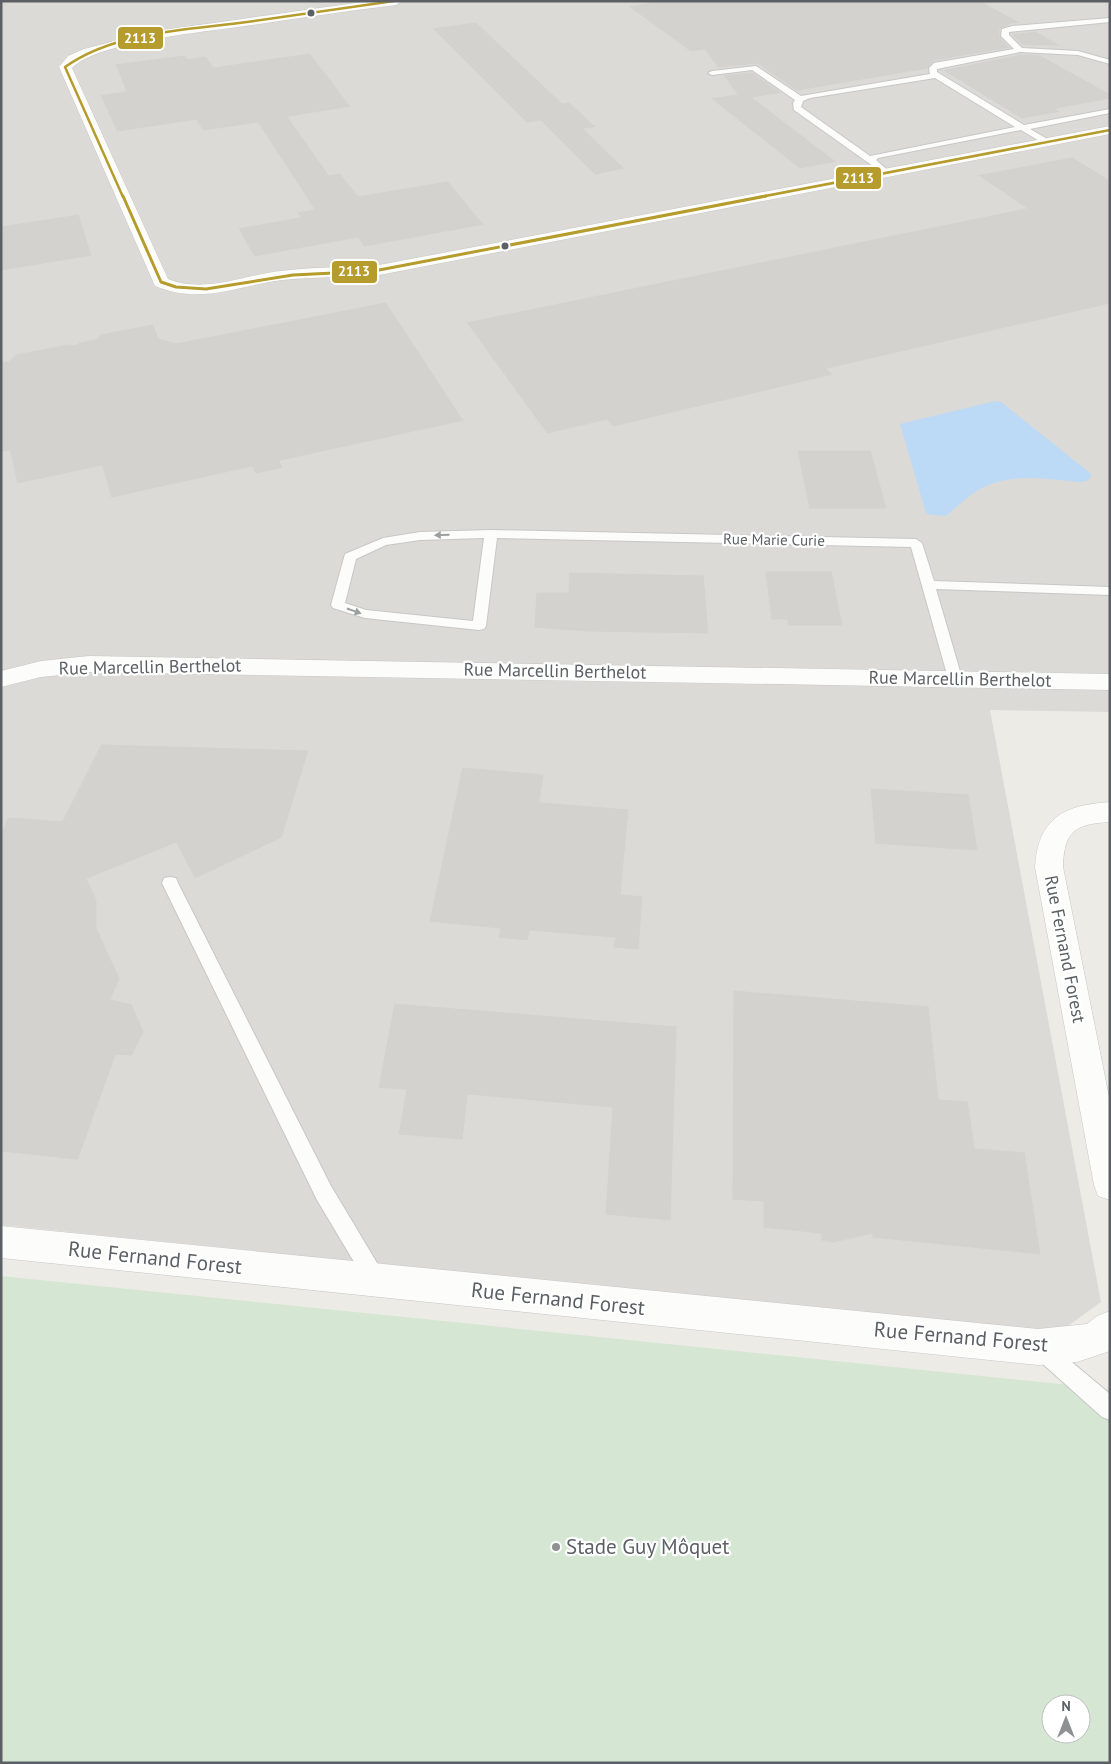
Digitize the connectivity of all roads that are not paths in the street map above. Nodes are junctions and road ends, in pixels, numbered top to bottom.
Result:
1 (396, 1) edge
2 (1110, 20) edge
3 (1020, 50) junction
4 (1110, 56) edge
5 (1099, 58) junction
6 (1110, 62) edge
7 (712, 73) dead end
8 (938, 75) junction
9 (800, 99) junction
10 (1110, 111) edge
11 (1022, 127) junction
12 (1110, 130) edge
13 (1046, 142) junction
14 (871, 159) junction
15 (887, 173) junction
16 (491, 534) junction
17 (928, 585) junction
18 (1110, 591) edge
19 (479, 626) joint
20 (955, 678) junction
21 (1, 680) edge
22 (1110, 682) edge
23 (1110, 812) edge
24 (170, 883) dead end
25 (1110, 1185) edge
26 (1, 1242) edge
27 (376, 1280) junction
28 (1110, 1329) edge
29 (1038, 1346) junction
30 (1110, 1409) edge

1 - 15 street
2 - 3 lane
3 - 5 lane
3 - 8 lane
4 - 5 lane
5 - 6 lane
7 - 9 lane
8 - 9 lane
8 - 11 lane
9 - 14 lane
10 - 11 lane
11 - 13 lane
11 - 14 lane
12 - 13 street
13 - 15 street
14 - 15 lane
16 - 17 lane, Rue Marie Curie
16 - 19 lane
16 -> 19 lane
17 - 18 lane
17 - 20 lane, Rue Marie Curie
20 - 21 street, Rue Marcellin Berthelot
20 - 22 street, Rue Marcellin Berthelot
23 - 25 street, Rue Fernand Forest
24 - 27 lane
26 - 27 street, Rue Fernand Forest
27 - 29 street, Rue Fernand Forest
28 - 29 street, Rue Fernand Forest
29 - 30 lane

